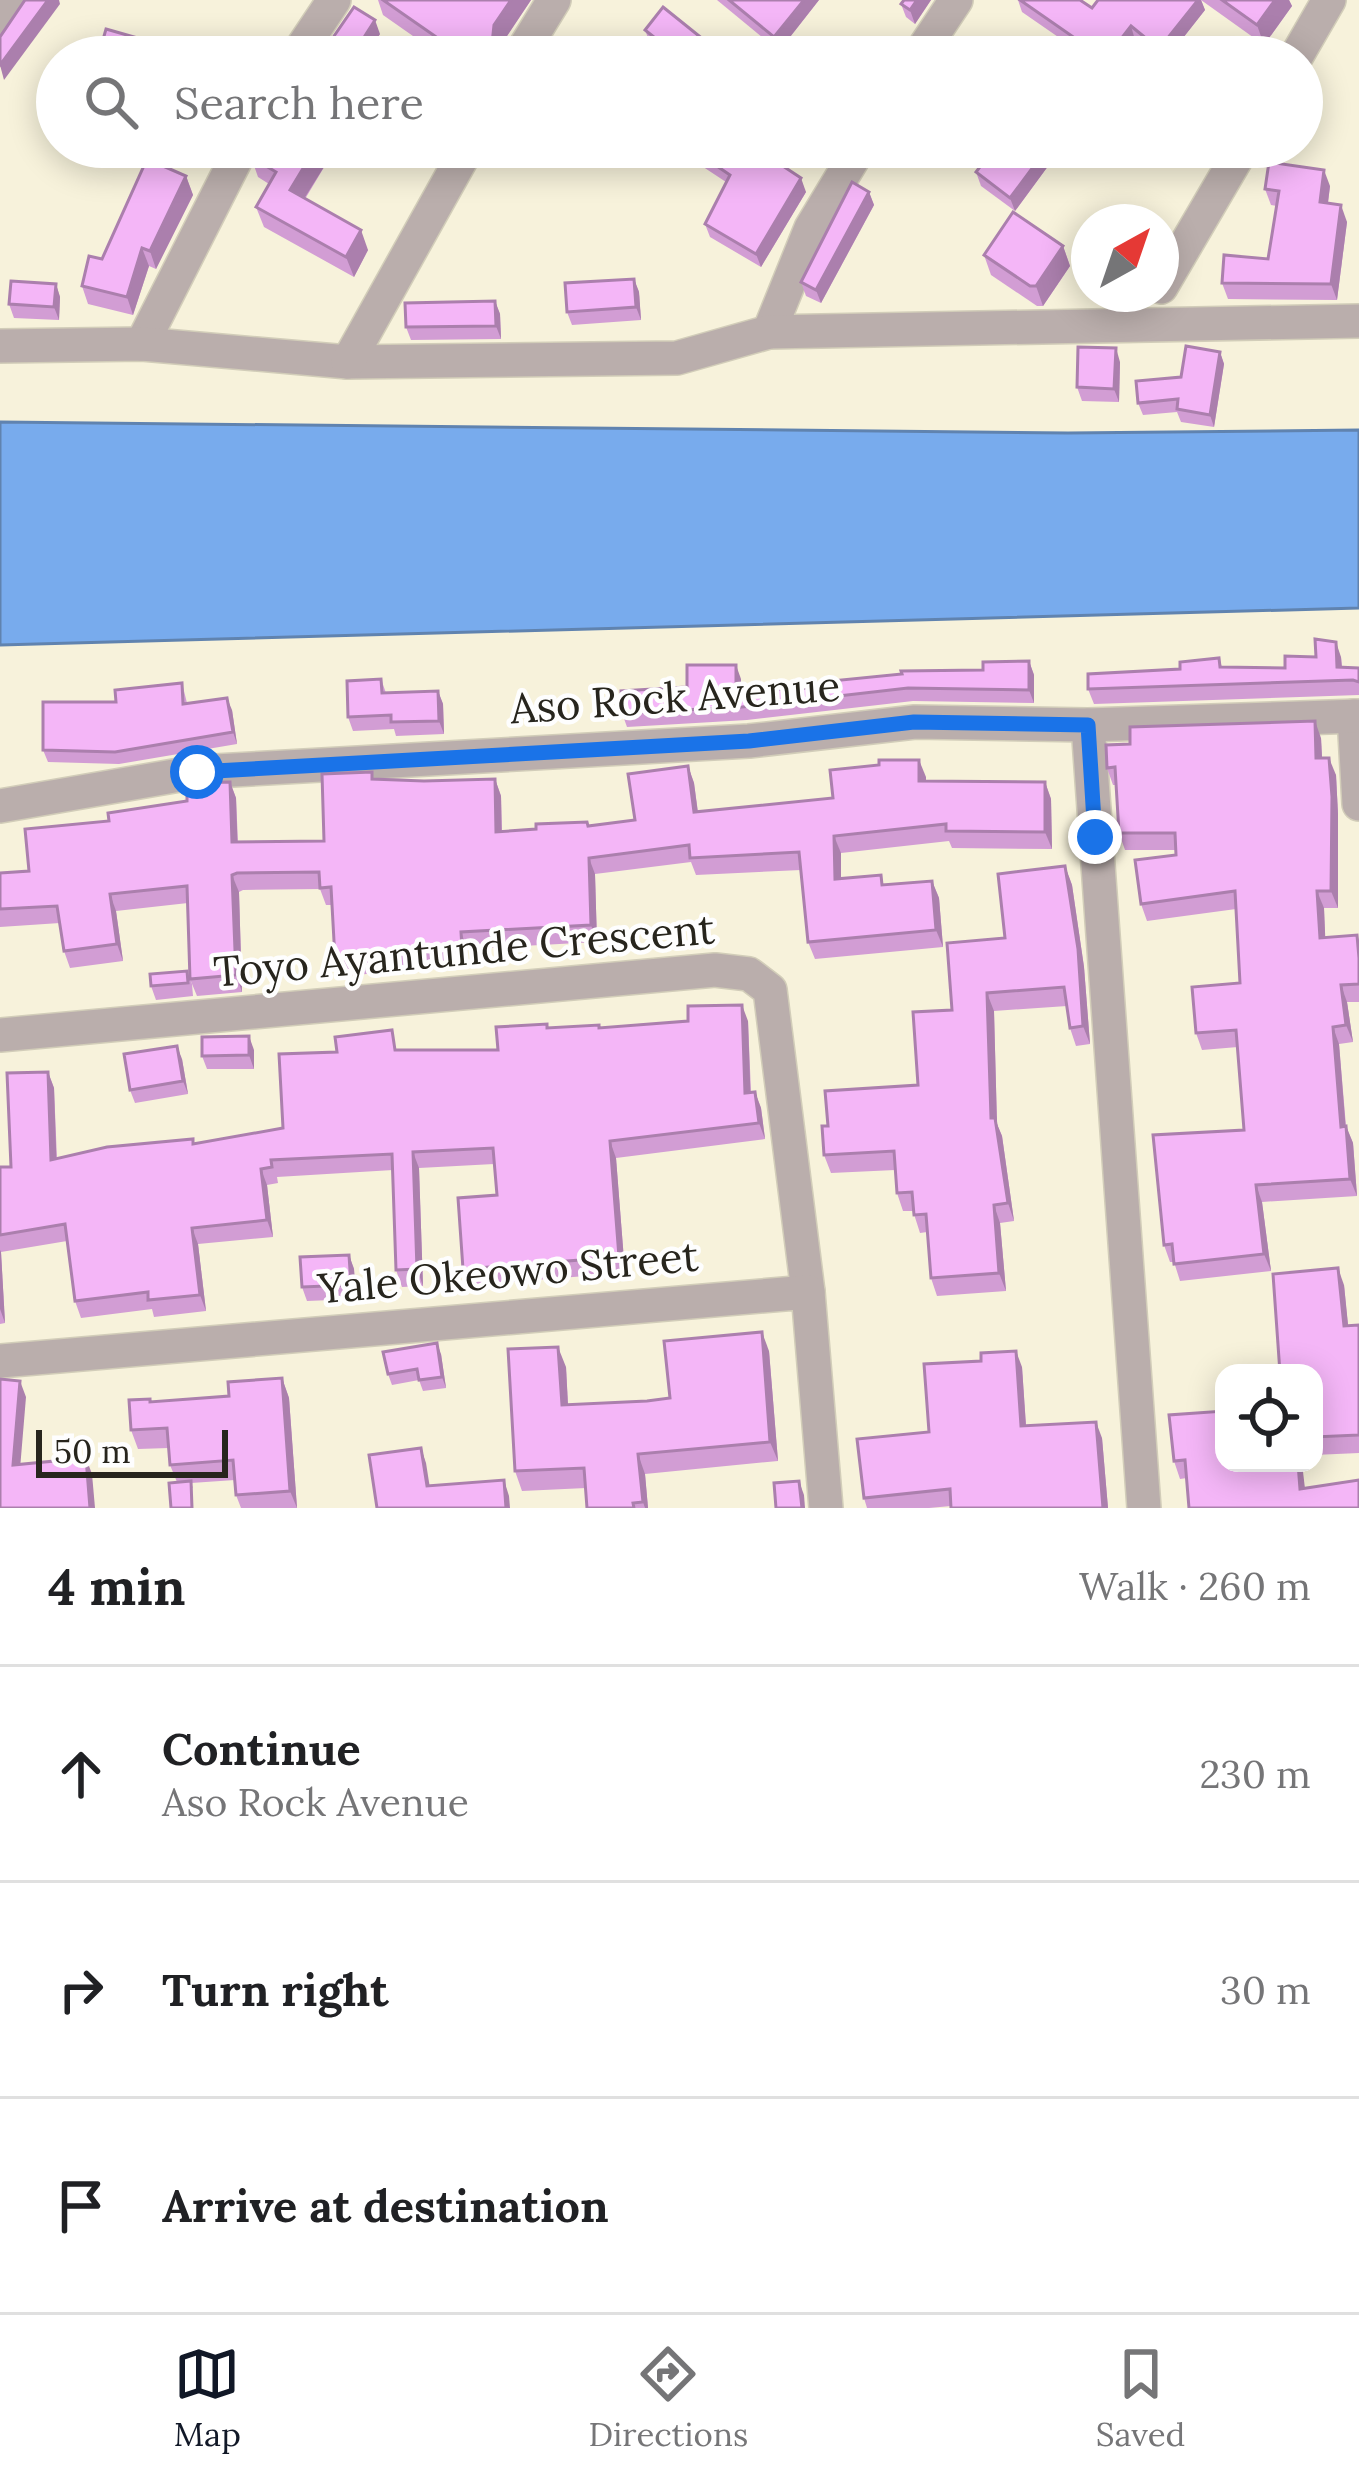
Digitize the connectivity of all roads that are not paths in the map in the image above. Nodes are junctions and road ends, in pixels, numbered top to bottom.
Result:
1 (10, 0) edge
2 (334, 0) edge
3 (554, 0) edge
4 (956, 0) edge
5 (1329, 0) edge
6 (0, 19) edge
7 (310, 36) edge
8 (532, 36) edge
9 (933, 36) edge
10 (1308, 36) edge
11 (231, 168) edge
12 (456, 168) edge
13 (848, 168) edge
14 (1231, 168) edge
15 (1179, 257) edge
16 (1146, 312) edge
17 (1359, 321) edge
18 (1138, 326) junction
19 (769, 332) junction
20 (142, 344) junction
21 (0, 346) edge
22 (348, 362) junction
23 (1357, 716) edge
24 (1088, 725) junction
25 (1359, 804) edge
26 (0, 806) edge
27 (0, 1035) edge
28 (808, 1292) junction
29 (0, 1360) edge
30 (826, 1508) edge
31 (1144, 1508) edge

1 - 6 street
2 - 7 street
3 - 8 street
4 - 9 street
5 - 10 street
11 - 20 street
12 - 22 street
13 - 19 street
14 - 15 street
16 - 18 street
17 - 18 street
18 - 19 street
19 - 22 street
20 - 21 street
20 - 22 street
23 - 24 street, Aso Rock Avenue
23 - 25 street
24 - 26 street, Aso Rock Avenue
24 - 31 street
27 - 28 street, Toyo Ayantunde Crescent
28 - 29 street, Yale Okeowo Street
28 - 30 street

